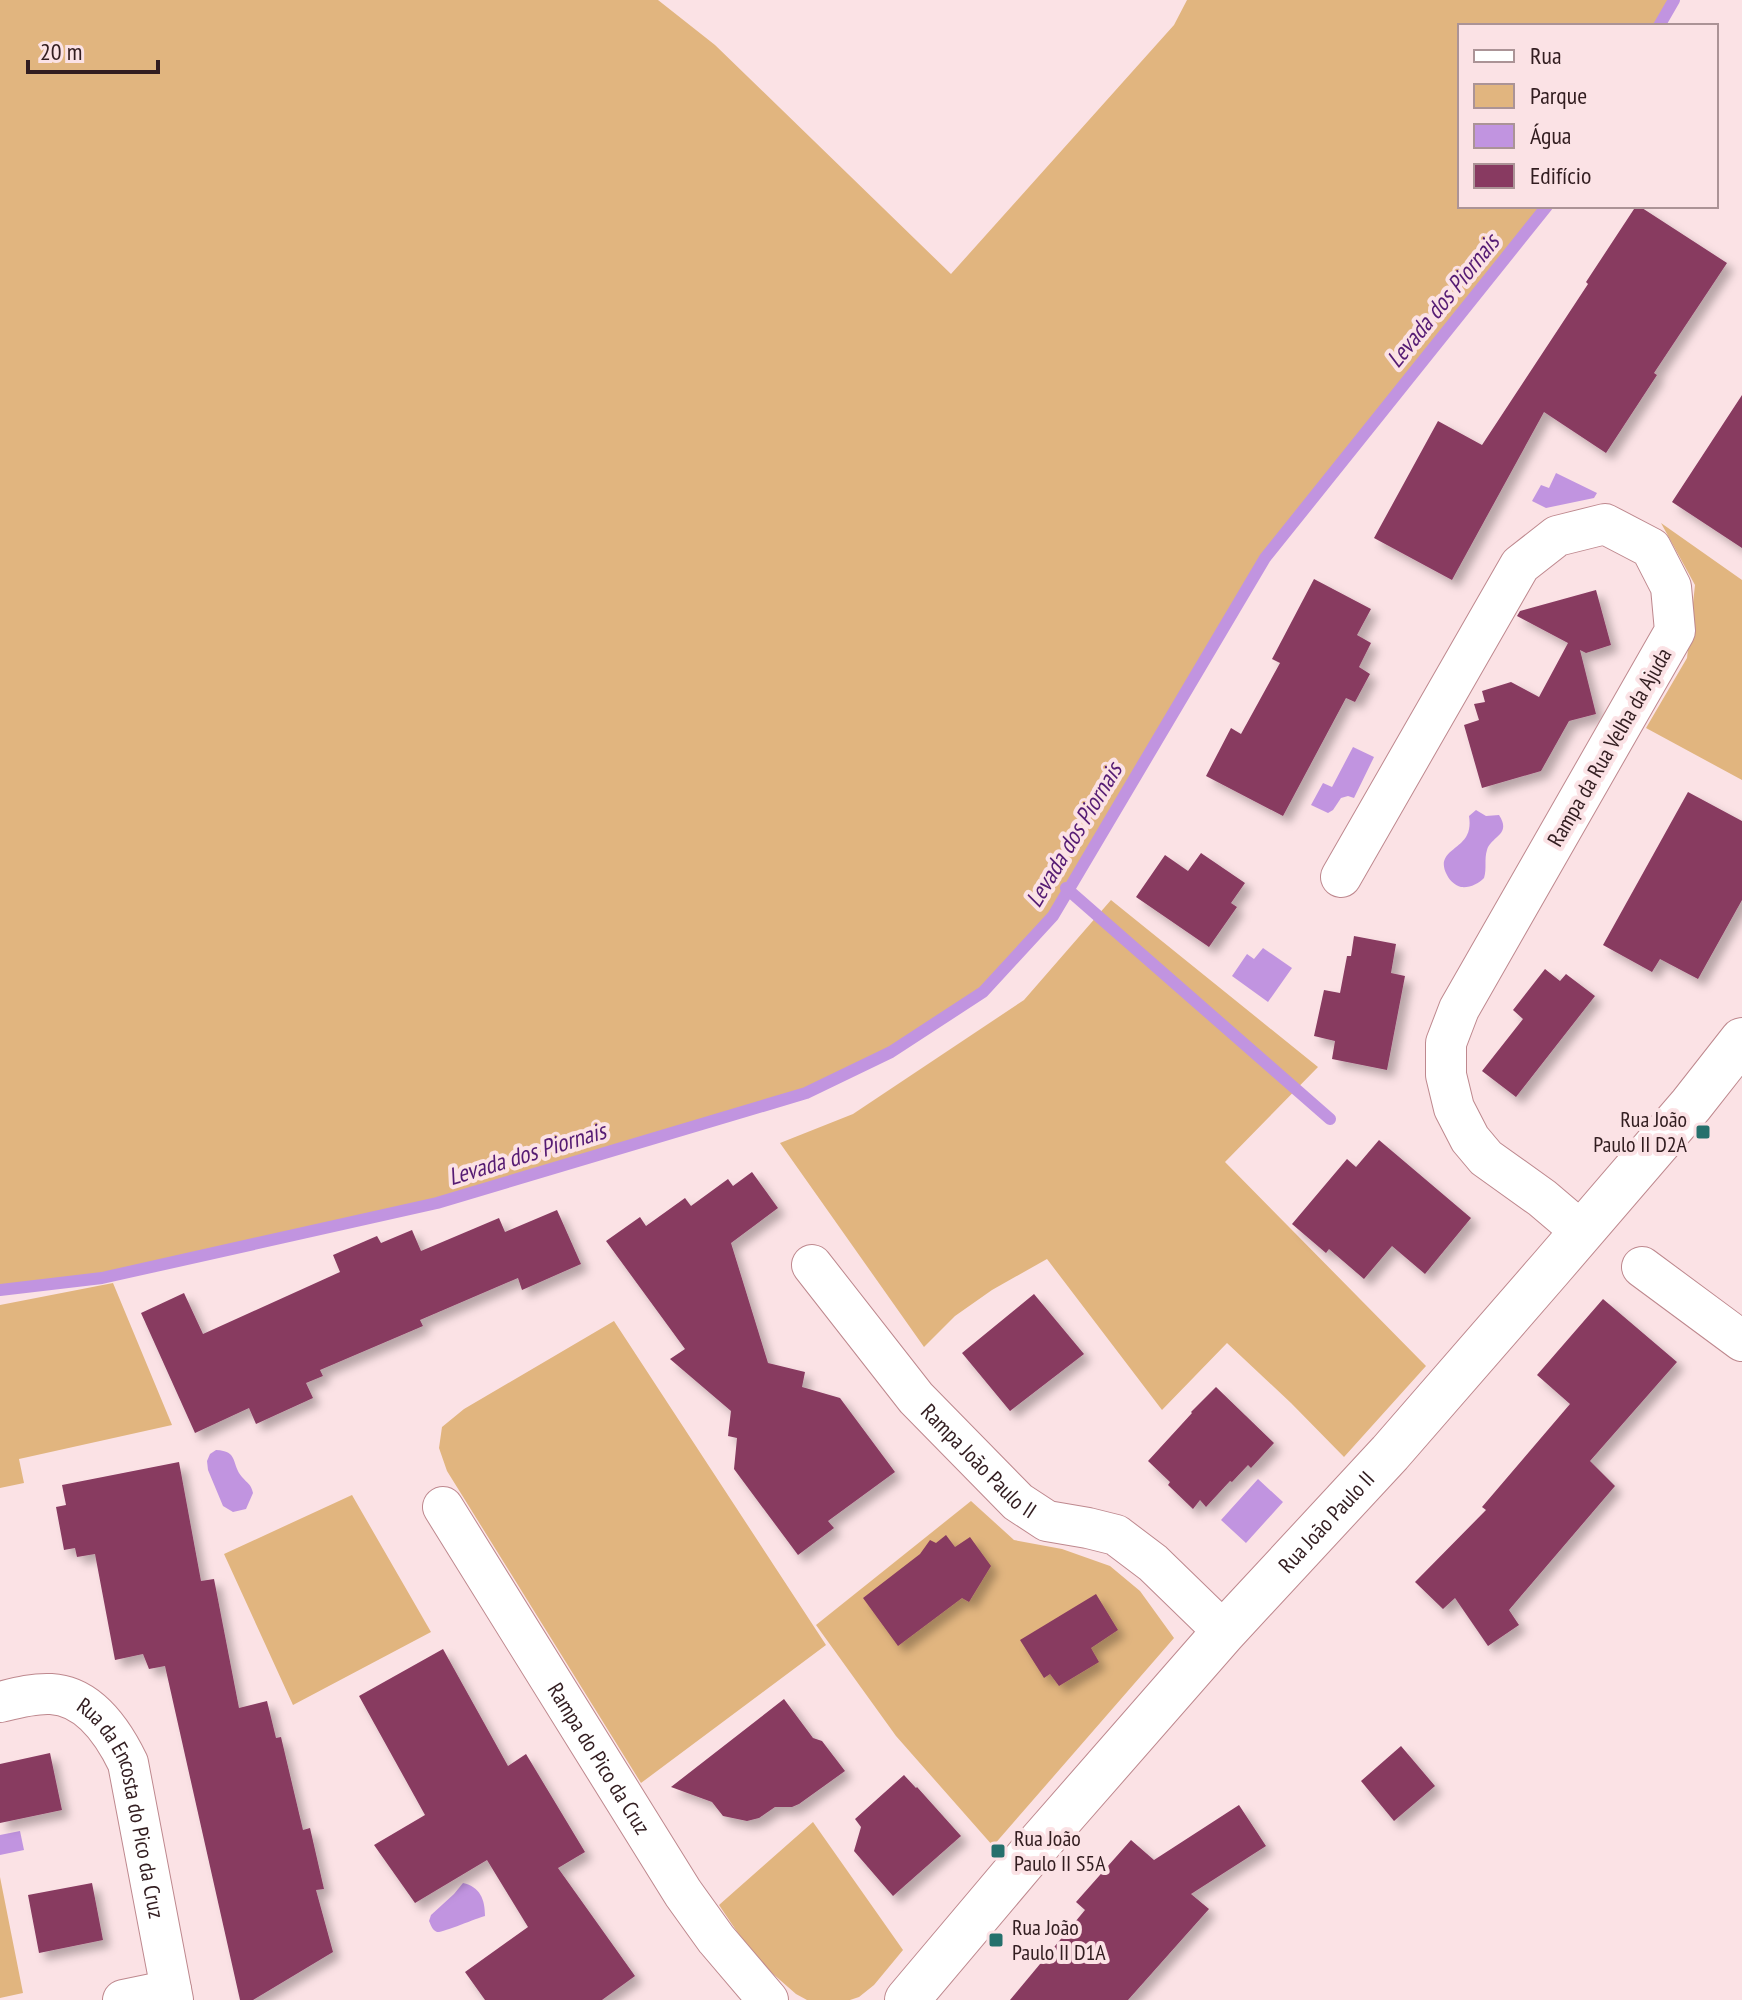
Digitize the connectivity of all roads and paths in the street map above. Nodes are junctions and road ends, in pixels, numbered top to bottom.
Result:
1 (1341, 877) dead end
2 (1742, 1040) edge
3 (1582, 1232) junction
4 (812, 1265) dead end
5 (1642, 1267) dead end
6 (1742, 1341) edge
7 (443, 1507) dead end
8 (1224, 1632) junction
9 (0, 1702) edge
10 (172, 1995) edge
11 (123, 2000) edge
12 (768, 2000) edge
13 (907, 2000) edge

1 - 3 street, Rampa da Rua Velha da Ajuda
2 - 3 street, Rua João Paulo II
3 - 8 street, Rua João Paulo II
4 - 8 street, Rampa João Paulo II
5 - 6 street
7 - 12 street, Rampa do Pico da Cruz
8 - 13 street, Rua João Paulo II
9 - 10 street, Rua da Encosta do Pico da Cruz
10 - 11 street

